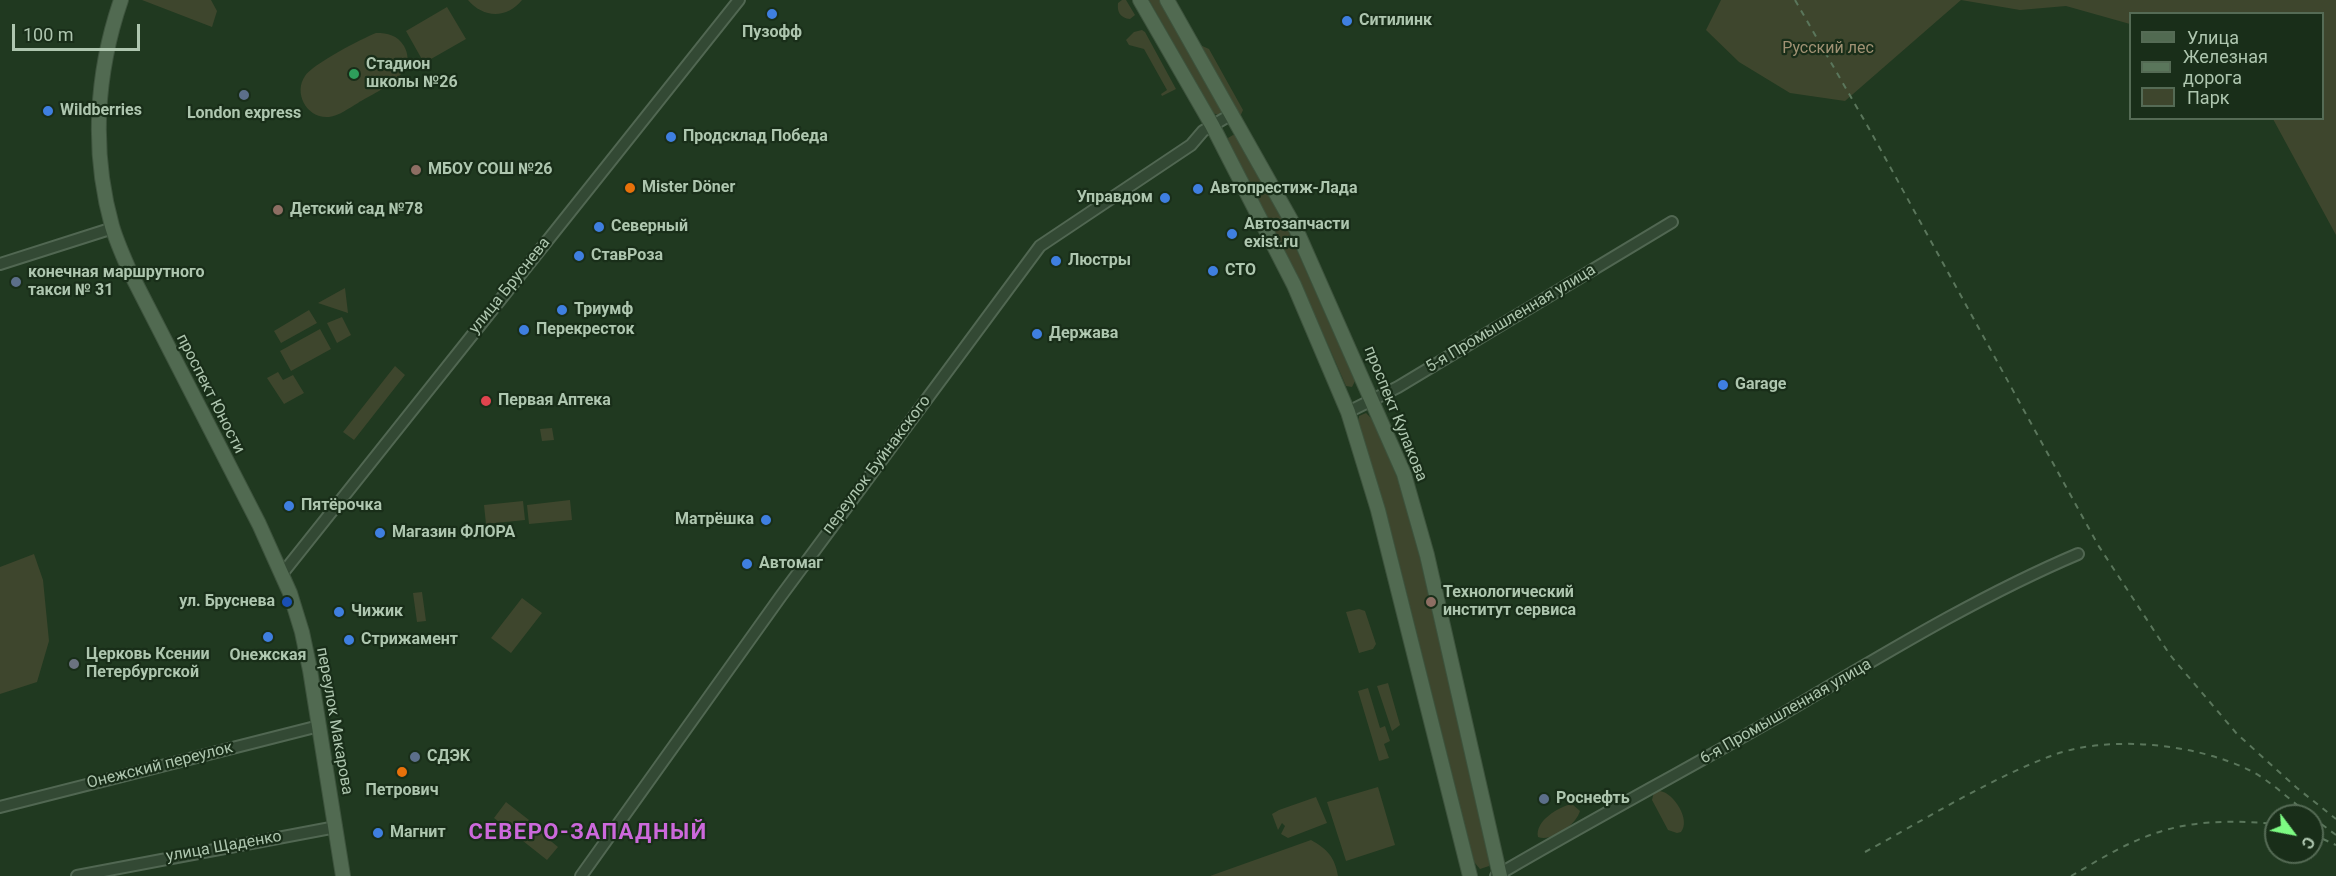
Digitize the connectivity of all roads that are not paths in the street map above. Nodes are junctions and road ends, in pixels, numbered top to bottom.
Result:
1 (121, 0) edge
2 (739, 0) edge
3 (1140, 0) edge
4 (1167, 0) edge
5 (1232, 114) junction
6 (1212, 125) junction
7 (1672, 222) dead end
8 (112, 228) junction
9 (0, 264) edge
10 (1373, 401) junction
11 (1348, 412) junction
12 (2078, 554) dead end
13 (282, 574) junction
14 (319, 726) junction
15 (0, 807) edge
16 (336, 827) junction
17 (1499, 875) edge
18 (77, 876) edge
19 (343, 876) edge
20 (581, 876) edge
21 (1470, 876) edge

1 - 8 main road, проспект Юности
2 - 13 street, улица Бруснева
3 - 6 main road
4 - 5 main road, проспект Кулакова
5 - 6 street, переулок Буйнакского
5 - 10 main road, проспект Кулакова
6 - 11 main road
6 - 20 street, переулок Буйнакского
7 - 10 street, 5-я Промышленная улица
8 - 9 street
8 - 13 main road, проспект Юности
10 - 11 street, 5-я Промышленная улица
10 - 17 main road, проспект Кулакова
11 - 21 main road
12 - 17 street, 6-я Промышленная улица
13 - 14 main road, переулок Макарова
14 - 15 street, Онежский переулок
14 - 16 main road, переулок Макарова
16 - 18 street, улица Щаденко
16 - 19 main road, переулок Макарова

